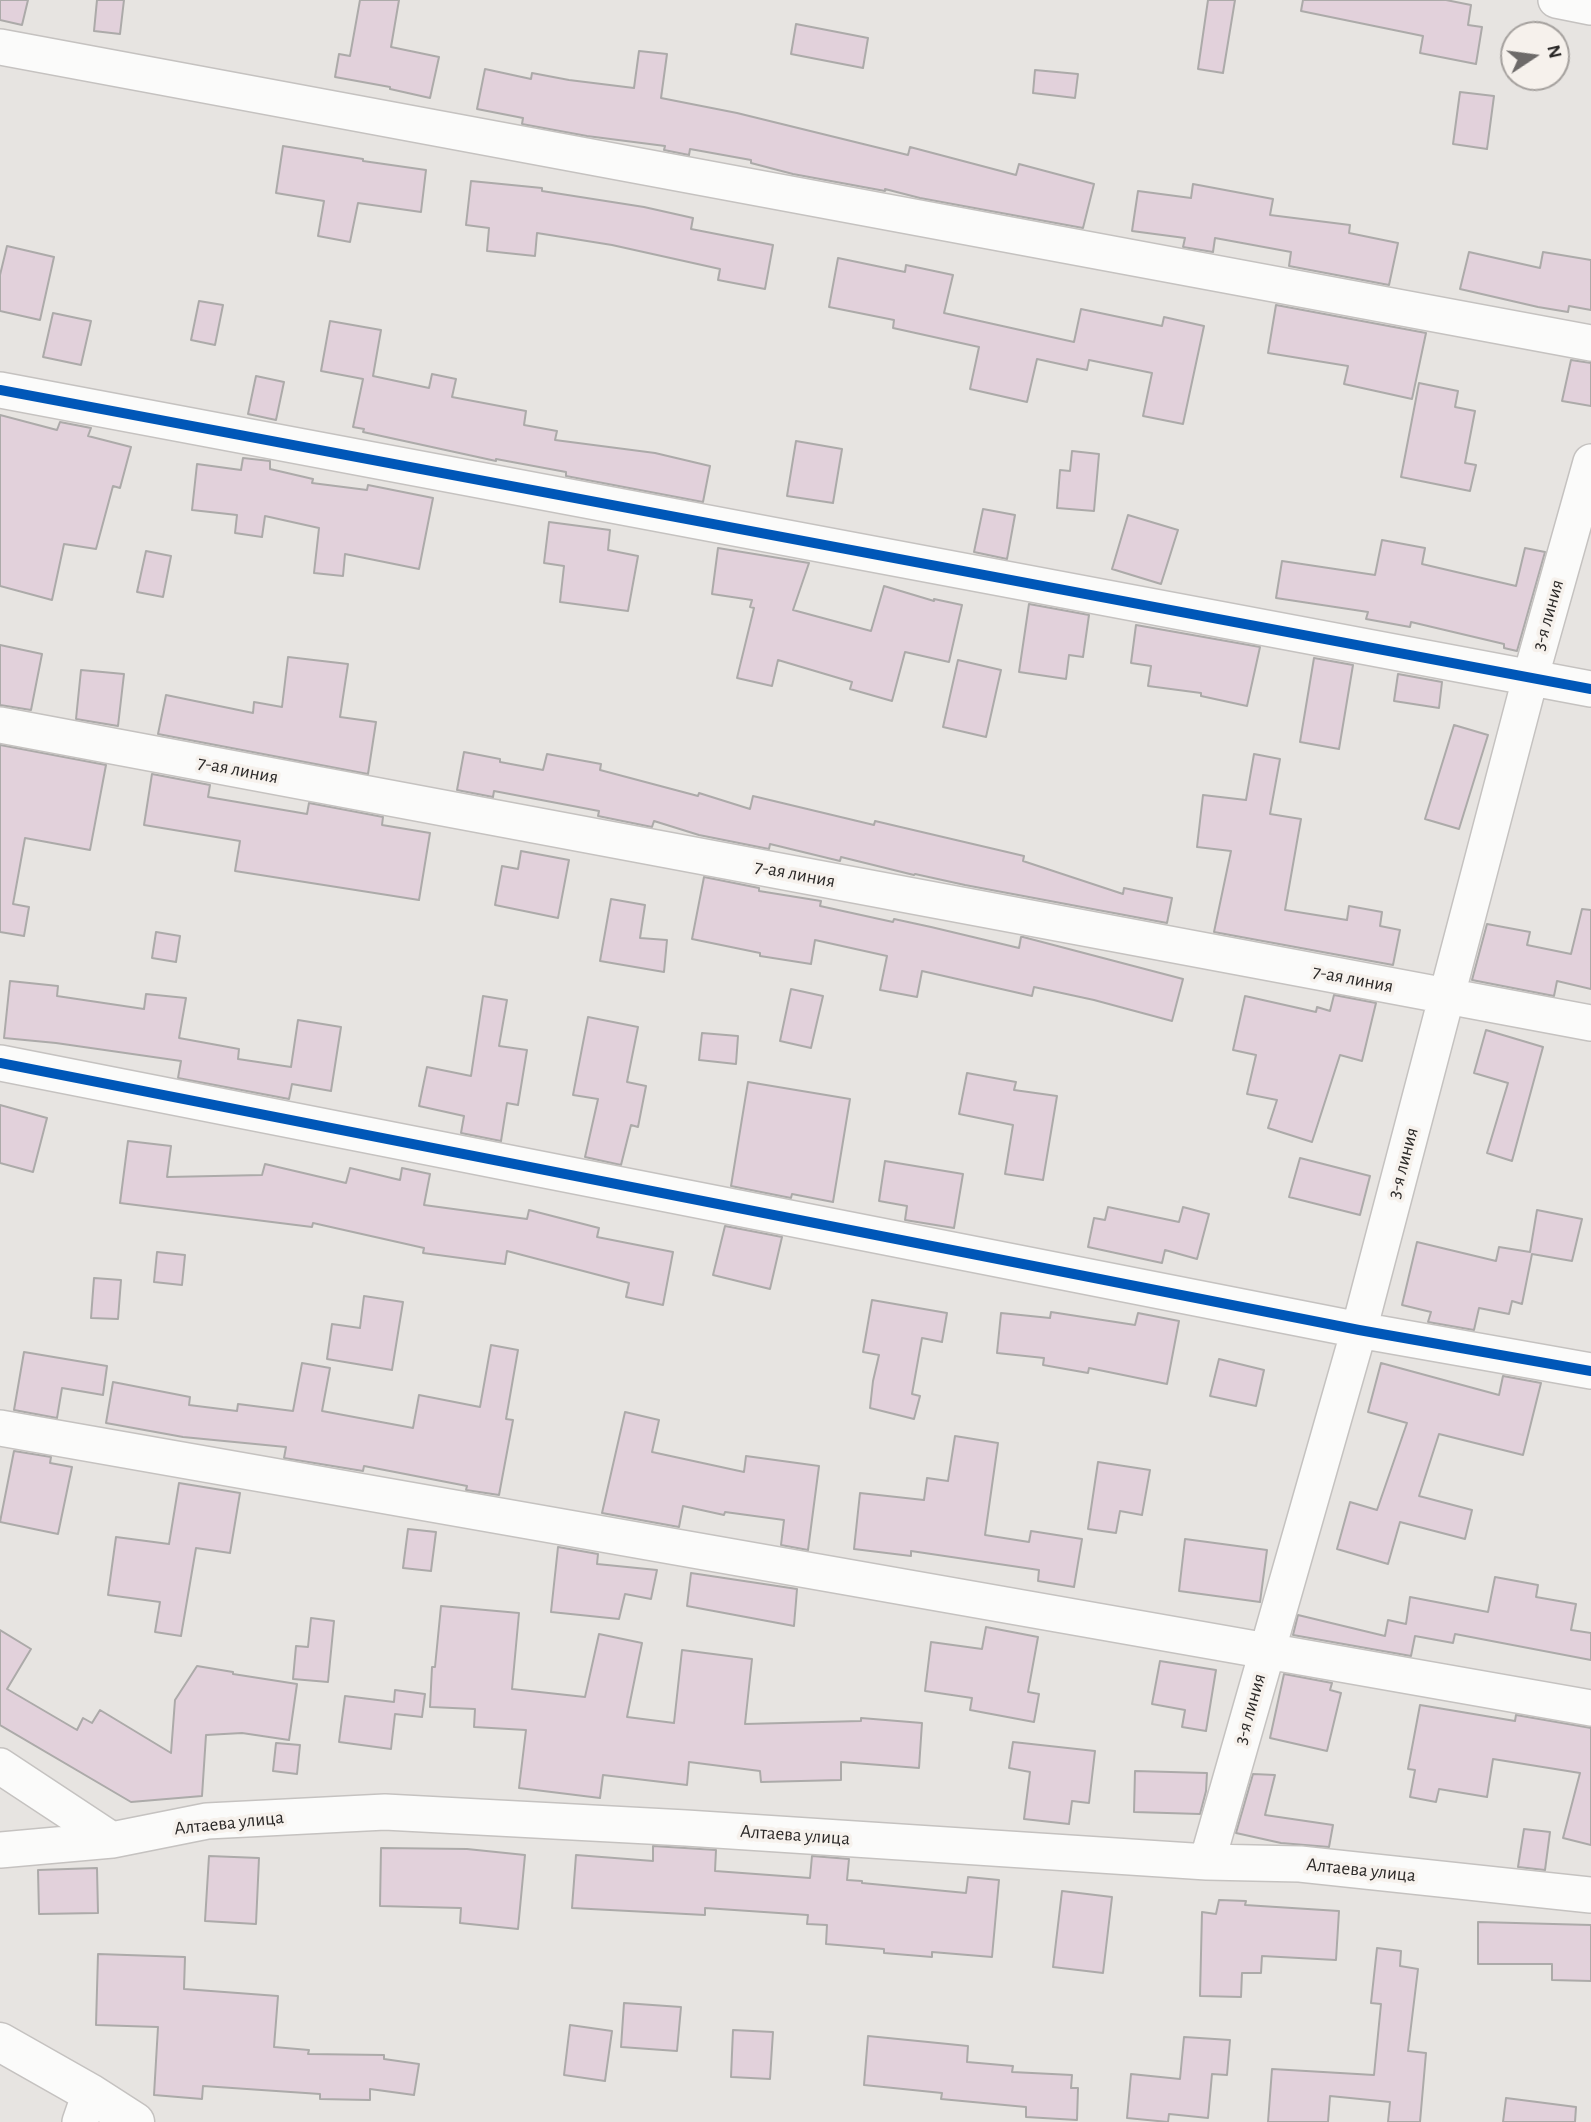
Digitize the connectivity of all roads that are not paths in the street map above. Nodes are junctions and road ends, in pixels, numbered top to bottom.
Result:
1 (1556, 0) edge
2 (1591, 7) edge
3 (0, 47) edge
4 (1591, 343) edge
5 (0, 390) edge
6 (1591, 462) edge
7 (1530, 678) junction
8 (1591, 689) edge
9 (0, 725) edge
10 (1446, 996) junction
11 (1591, 1023) edge
12 (0, 1063) edge
13 (1359, 1330) junction
14 (1591, 1371) edge
15 (0, 1428) edge
16 (1267, 1649) junction
17 (1591, 1708) edge
18 (0, 1766) edge
19 (112, 1840) junction
20 (0, 1850) edge
21 (1207, 1862) junction
22 (1591, 1895) edge
23 (0, 2042) edge
24 (85, 2108) edge
25 (135, 2122) edge

1 - 2 street
3 - 4 street
5 - 7 street
6 - 7 street, 3-я линия
7 - 8 street
7 - 10 street, 3-я линия
9 - 10 street, 7-ая линия
10 - 11 street, 7-ая линия
10 - 13 street, 3-я линия
12 - 13 street
13 - 14 street
13 - 16 street, 3-я линия
15 - 16 street
16 - 17 street
16 - 21 street, 3-я линия
18 - 19 street
19 - 20 street, Алтаева улица
19 - 21 street, Алтаева улица
21 - 22 street, Алтаева улица
23 - 24 street
24 - 25 street

